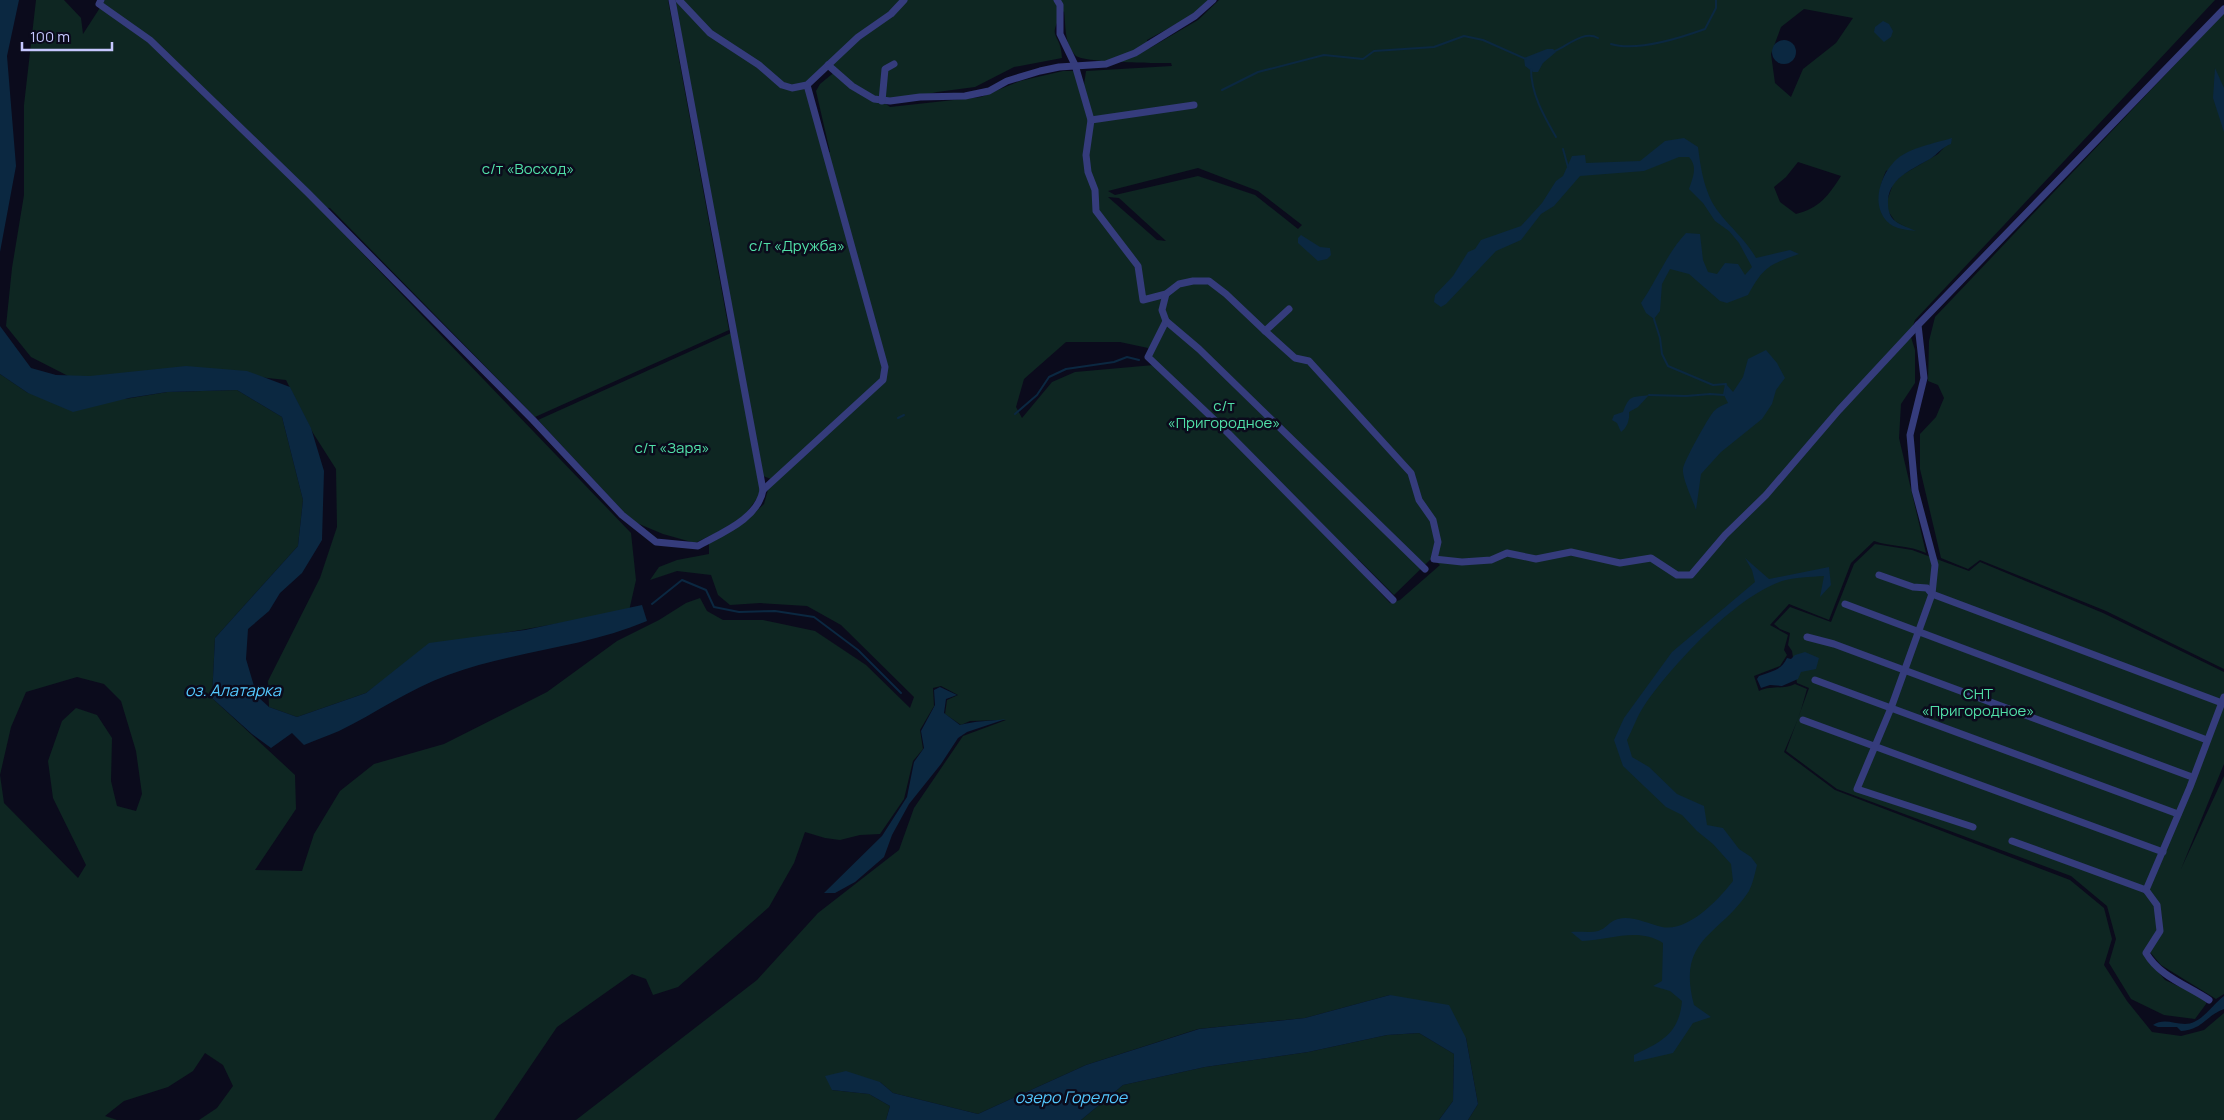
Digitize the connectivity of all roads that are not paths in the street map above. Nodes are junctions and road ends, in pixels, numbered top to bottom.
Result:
1 (101, 0) edge
2 (672, 0) edge
3 (680, 0) edge
4 (904, 0) edge
5 (1057, 0) edge
6 (1213, 0) edge
7 (2224, 9) edge
8 (894, 64) dead end
9 (828, 65) junction
10 (1075, 65) junction
11 (808, 85) junction
12 (882, 101) junction
13 (1194, 105) dead end
14 (1091, 120) junction
15 (1166, 294) junction
16 (1289, 309) dead end
17 (1166, 321) junction
18 (1918, 325) junction
19 (1265, 331) junction
20 (763, 490) junction
21 (1425, 569) dead end
22 (1879, 575) dead end
23 (1932, 594) junction
24 (1393, 600) dead end
25 (1844, 604) dead end
26 (1917, 632) junction
27 (1807, 637) dead end
28 (1904, 670) junction
29 (1815, 680) dead end
30 (2223, 700) edge
31 (1890, 708) junction
32 (1803, 720) dead end
33 (2207, 740) junction
34 (1876, 746) junction
35 (2192, 777) junction
36 (2178, 814) junction
37 (1973, 827) dead end
38 (2012, 841) dead end
39 (2162, 852) junction
40 (2146, 890) junction
41 (2209, 1000) dead end

1 - 20 street
2 - 20 street
3 - 11 street
4 - 9 street
5 - 10 street
6 - 10 street
7 - 18 street
8 - 12 street
9 - 11 street
9 - 12 street
10 - 12 street
10 - 14 street
11 - 20 street
13 - 14 street
14 - 15 street
15 - 17 street
15 - 19 street
16 - 19 street
17 - 21 street
17 - 24 street
18 - 19 street
18 - 23 street
22 - 23 street
23 - 26 street
23 - 30 street
25 - 26 street
26 - 28 street
26 - 33 street
27 - 28 street
28 - 31 street
28 - 35 street
29 - 31 street
30 - 33 street
31 - 34 street
31 - 36 street
32 - 34 street
33 - 35 street
34 - 37 street
34 - 39 street
35 - 36 street
36 - 39 street
38 - 40 street
39 - 40 street
40 - 41 street

